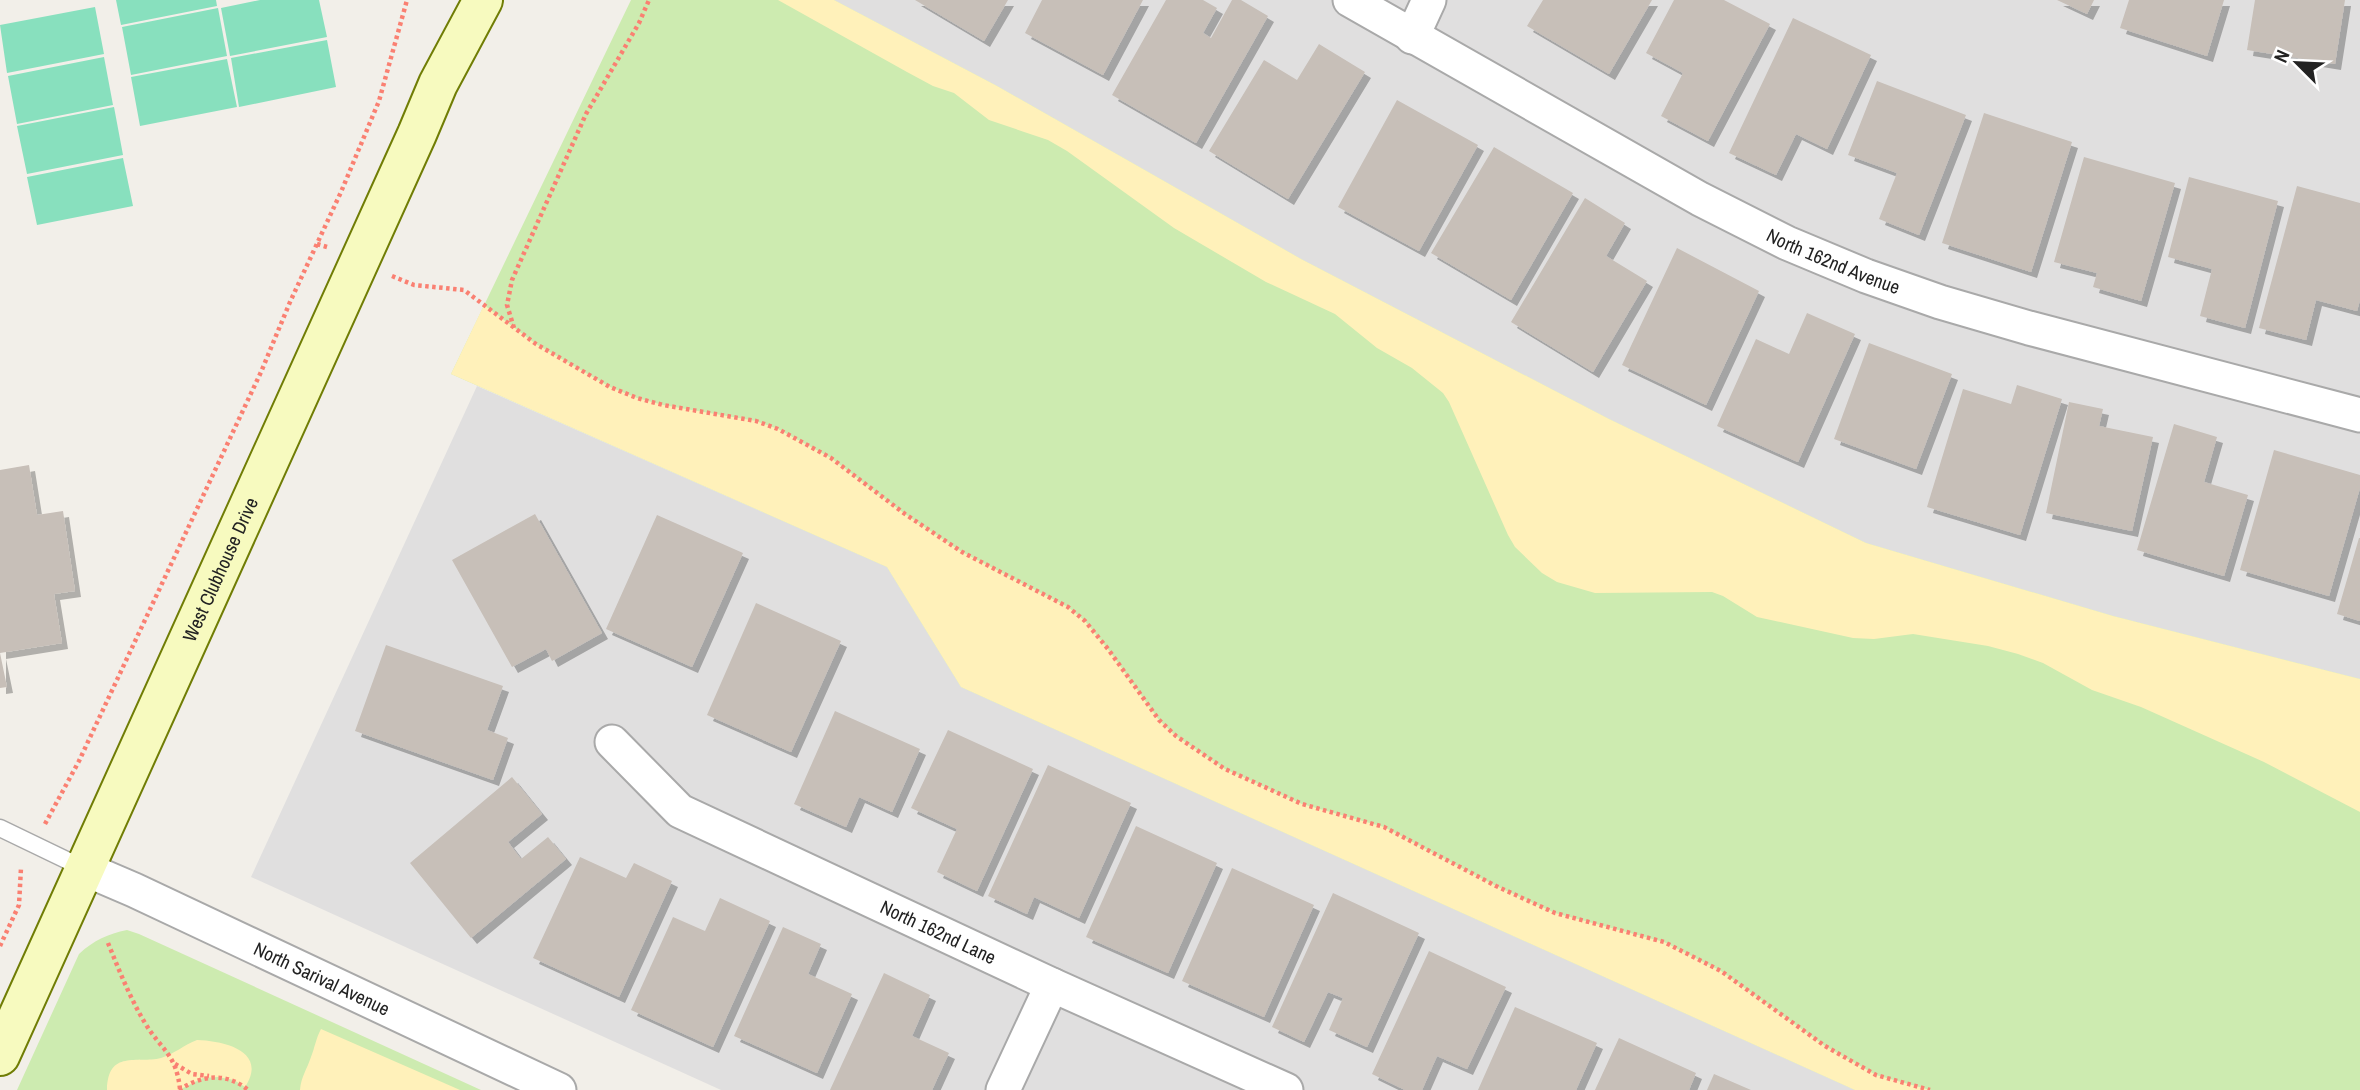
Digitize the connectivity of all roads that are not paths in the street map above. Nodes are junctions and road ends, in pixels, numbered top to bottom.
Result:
1 (456, 0) edge
2 (483, 0) edge
3 (1350, 0) edge
4 (1429, 0) edge
5 (1412, 37) junction
6 (438, 84) junction
7 (2360, 415) edge
8 (612, 742) dead end
9 (0, 828) edge
10 (85, 869) junction
11 (1052, 985) junction
12 (0, 1056) edge
13 (559, 1090) edge
14 (1003, 1090) edge
15 (1286, 1090) edge

1 - 6 street, West Clubhouse Drive
2 - 6 street, West Clubhouse Drive
3 - 5 street, North 162nd Avenue
4 - 5 street
5 - 7 street, North 162nd Avenue
6 - 10 street, West Clubhouse Drive
8 - 11 street, North 162nd Lane
9 - 10 lane
10 - 12 street, West Clubhouse Drive
10 - 13 street, North Sarival Avenue
11 - 14 street
11 - 15 street, North 162nd Lane

